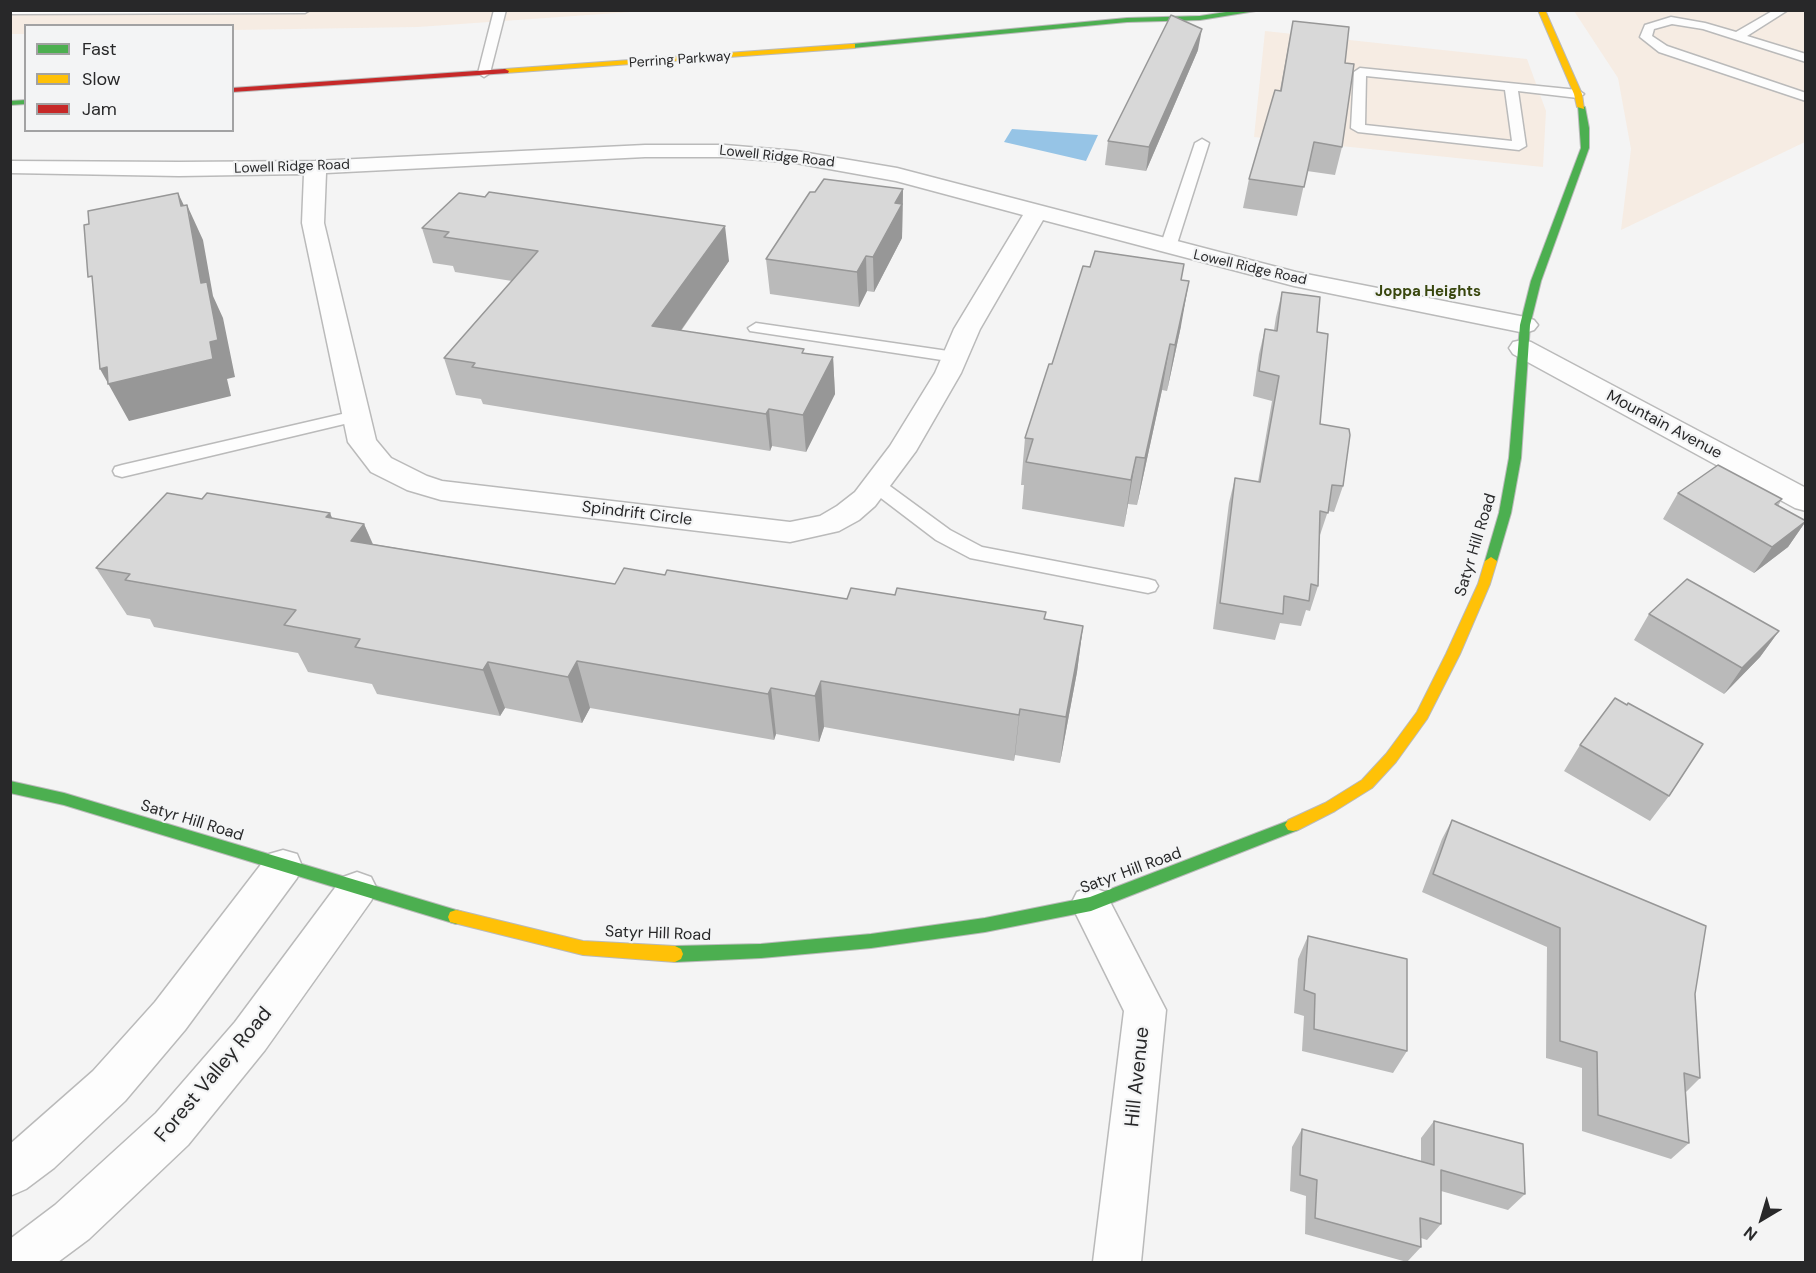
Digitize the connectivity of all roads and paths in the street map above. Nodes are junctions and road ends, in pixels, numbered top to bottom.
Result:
1 (10, 10) edge
2 (304, 10) edge
3 (500, 10) edge
4 (1162, 10) edge
5 (1259, 10) edge
6 (1541, 10) edge
7 (1783, 10) edge
8 (1127, 20) junction
9 (1738, 36) junction
10 (1806, 58) edge
11 (484, 73) junction
12 (1512, 87) junction
13 (234, 90) edge
14 (1578, 94) junction
15 (1806, 97) edge
16 (1202, 143) dead end
17 (315, 167) junction
18 (12, 168) edge
19 (1036, 212) junction
20 (1168, 248) junction
21 (756, 328) dead end
22 (1524, 337) junction
23 (955, 357) junction
24 (356, 416) junction
25 (122, 471) dead end
26 (876, 485) junction
27 (1806, 501) edge
28 (1148, 586) dead end
29 (10, 787) edge
30 (283, 866) junction
31 (357, 889) junction
32 (1091, 904) junction
33 (10, 1173) edge
34 (20, 1263) edge
35 (1118, 1263) edge

1 - 2 lane
3 - 11 lane
4 - 8 street, Perring Parkway
5 - 8 street, Perring Parkway
6 - 14 street, Satyr Hill Road
7 - 9 lane
8 - 11 street, Perring Parkway
9 - 10 lane
9 - 15 lane
11 - 13 street, Perring Parkway
12 - 12 lane
12 - 14 lane
14 - 22 street, Satyr Hill Road
16 - 20 lane
17 - 18 street, Lowell Ridge Road
17 - 19 street, Lowell Ridge Road
17 - 24 street, Spindrift Circle
19 - 20 street, Lowell Ridge Road
19 - 23 street, Spindrift Circle
20 - 22 street, Lowell Ridge Road
21 - 23 lane
22 - 27 street, Mountain Avenue
22 - 32 street, Satyr Hill Road
23 - 26 street, Spindrift Circle
24 - 25 lane
24 - 26 street, Spindrift Circle
26 - 28 lane
29 - 30 street, Satyr Hill Road
30 - 31 street, Satyr Hill Road
30 - 33 street
31 - 32 street, Satyr Hill Road
31 - 34 street, Forest Valley Road
32 - 35 street, Hill Avenue

